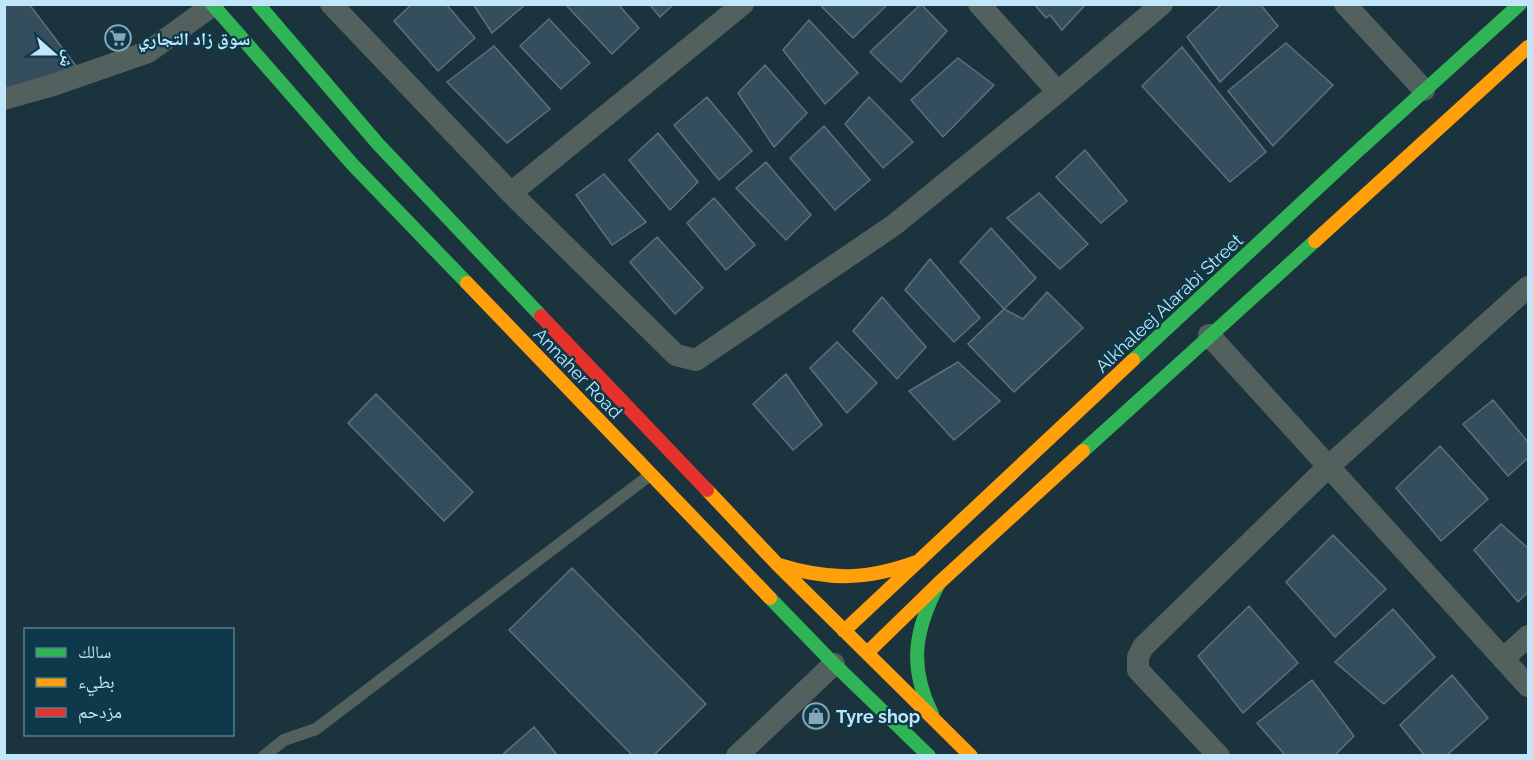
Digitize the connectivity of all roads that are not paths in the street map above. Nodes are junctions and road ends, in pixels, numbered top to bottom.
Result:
1 (258, 4) edge
2 (743, 4) edge
3 (979, 4) edge
4 (1162, 4) edge
5 (1345, 4) edge
6 (1520, 4) edge
7 (212, 5) edge
8 (337, 7) edge
9 (1528, 47) edge
10 (1425, 90) junction
11 (1058, 92) junction
12 (4, 99) edge
13 (511, 193) junction
14 (1528, 287) edge
15 (1209, 335) junction
16 (1328, 467) junction
17 (651, 474) junction
18 (919, 561) junction
19 (778, 565) junction
20 (939, 583) junction
21 (844, 631) junction
22 (1528, 636) edge
23 (867, 653) junction
24 (1503, 659) junction
25 (834, 664) junction
26 (1528, 686) edge
27 (939, 726) junction
28 (264, 756) edge
29 (737, 756) edge
30 (929, 756) edge
31 (971, 756) edge
32 (1219, 756) edge

1 - 19 main road, Annaher Road
2 - 13 street
3 - 11 street
4 - 11 street
5 - 10 street
6 - 10 main road, Alkhaleej Alarabi Street
7 - 12 street
7 - 17 main road, Annaher Road
8 - 13 street
9 - 15 main road
10 - 18 main road, Alkhaleej Alarabi Street
11 - 13 street
14 - 16 street
15 - 16 street
15 - 20 main road
16 - 24 street
16 - 32 street
17 - 25 main road, Annaher Road
17 - 28 lane
18 - 19 main road
18 - 21 main road, Alkhaleej Alarabi Street
19 - 21 main road, Annaher Road
20 - 23 main road
20 - 27 main road
21 - 23 main road, Annaher Road
22 - 24 street
23 - 27 main road, Annaher Road
24 - 26 street
25 - 29 street
25 - 30 main road, Annaher Road
27 - 31 main road, Annaher Road

